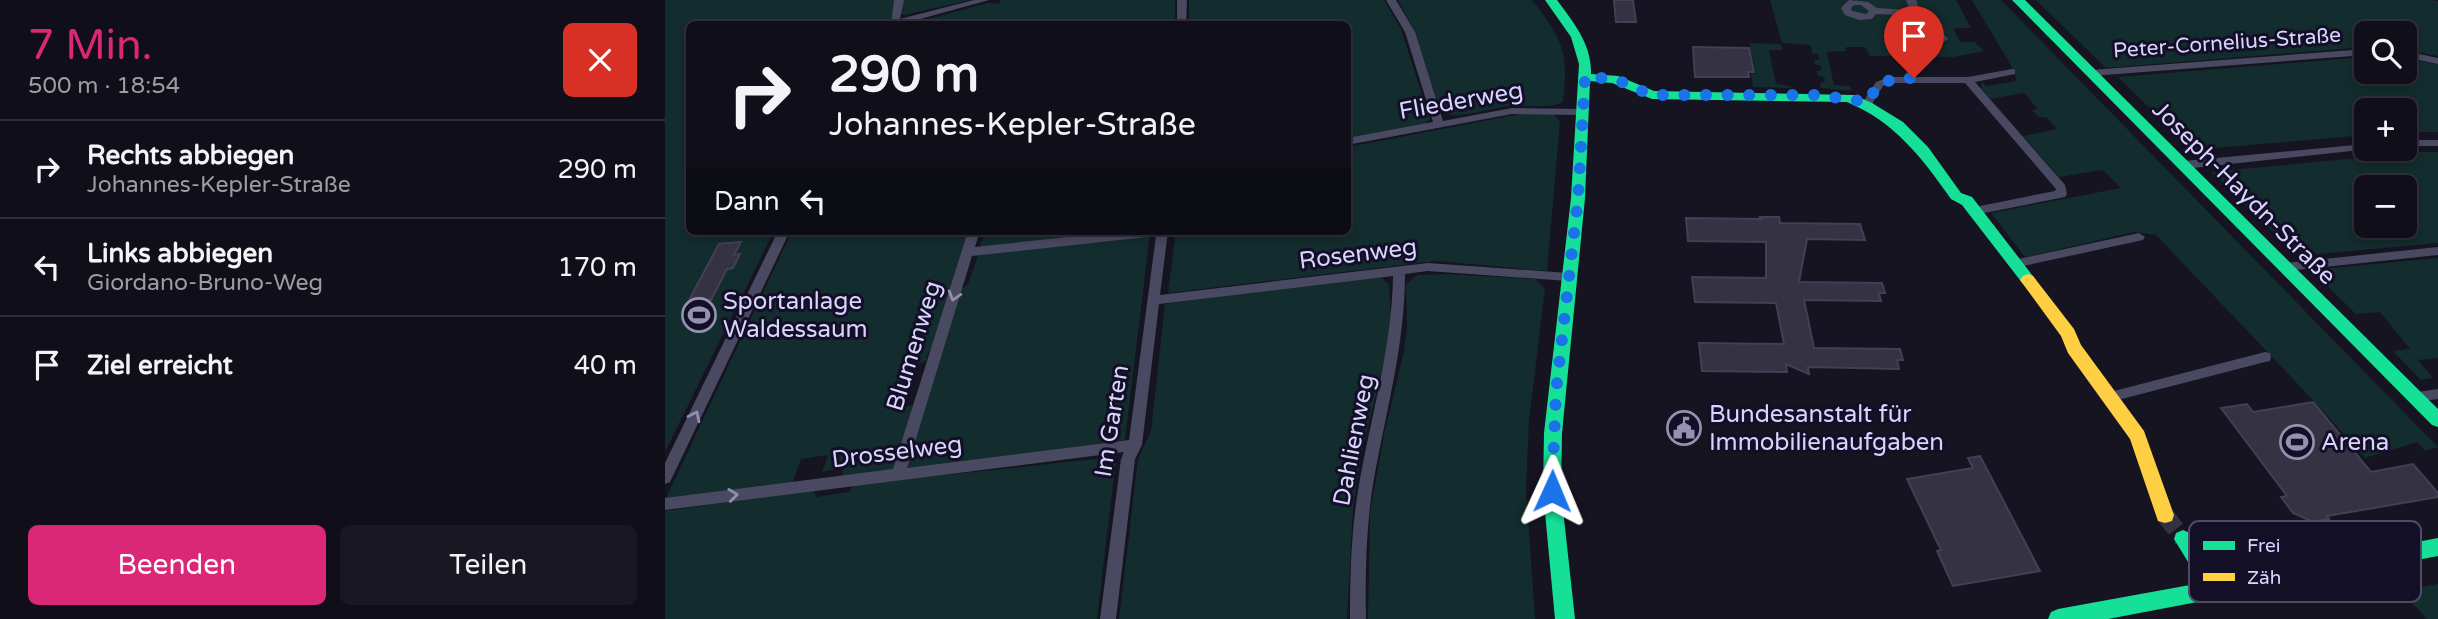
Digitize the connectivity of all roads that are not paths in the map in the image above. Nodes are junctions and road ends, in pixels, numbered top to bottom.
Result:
1 (899, 0) edge
2 (984, 0) edge
3 (1182, 0) edge
4 (1391, 0) edge
5 (1552, 0) edge
6 (1912, 0) edge
7 (2018, 0) edge
8 (1874, 12) dead end
9 (1916, 13) junction
10 (896, 21) edge
11 (907, 21) edge
12 (1182, 21) edge
13 (1943, 39) dead end
14 (2354, 53) edge
15 (2417, 57) edge
16 (2438, 61) edge
17 (2012, 72) dead end
18 (2091, 73) junction
19 (1585, 77) junction
20 (1968, 80) junction
21 (1868, 102) junction
22 (1582, 112) junction
23 (1439, 125) junction
24 (1351, 141) edge
25 (2438, 143) edge
26 (2417, 144) edge
27 (2354, 148) edge
28 (2183, 164) junction
29 (1974, 211) junction
30 (782, 235) edge
31 (973, 235) edge
32 (1125, 235) edge
33 (1161, 235) edge
34 (2140, 237) dead end
35 (2438, 251) edge
36 (968, 252) junction
37 (2014, 264) junction
38 (2286, 267) junction
39 (1399, 270) junction
40 (1568, 277) junction
41 (1153, 300) junction
42 (2265, 357) dead end
43 (2438, 394) edge
44 (2110, 397) junction
45 (2415, 397) junction
46 (2438, 420) edge
47 (1135, 445) junction
48 (898, 474) junction
49 (665, 478) edge
50 (665, 504) edge
51 (2165, 515) tunnel mouth
52 (2182, 539) tunnel mouth
53 (2189, 549) edge
54 (2189, 594) edge
55 (1108, 619) edge
56 (1357, 619) edge
57 (1565, 619) edge
58 (2057, 619) edge

1 - 10 street
2 - 11 street
3 - 12 street
4 - 23 street
5 - 19 street
6 - 9 street
7 - 18 street, Joseph-Haydn-Straße
8 - 9 street
9 - 13 street
14 - 18 street, Peter-Cornelius-Straße
15 - 16 street
17 - 20 street
18 - 28 street, Joseph-Haydn-Straße
19 - 21 street
19 - 22 street
20 - 21 street
20 - 29 street
21 - 29 street
22 - 23 street, Fliederweg
22 - 40 street
23 - 24 street, Fliederweg
25 - 26 street
27 - 28 street
28 - 38 street, Joseph-Haydn-Straße
29 - 37 street
49 -> 30 street
31 - 36 street, Blumenweg
32 - 36 street
33 - 41 street, Im Garten
34 - 37 street
35 - 38 street
36 -> 48 street, Blumenweg
37 - 44 street
38 - 45 street, Joseph-Haydn-Straße
39 - 40 street, Rosenweg
39 - 41 street, Rosenweg
39 - 56 street, Dahlienweg
40 - 57 street
41 - 47 street, Im Garten
42 - 44 street
43 - 45 street
44 - 51 street
45 - 46 street, Joseph-Haydn-Straße
47 - 48 street, Drosselweg
47 - 55 street, Im Garten
50 -> 48 street, Drosselweg
52 - 53 street
54 - 58 street

